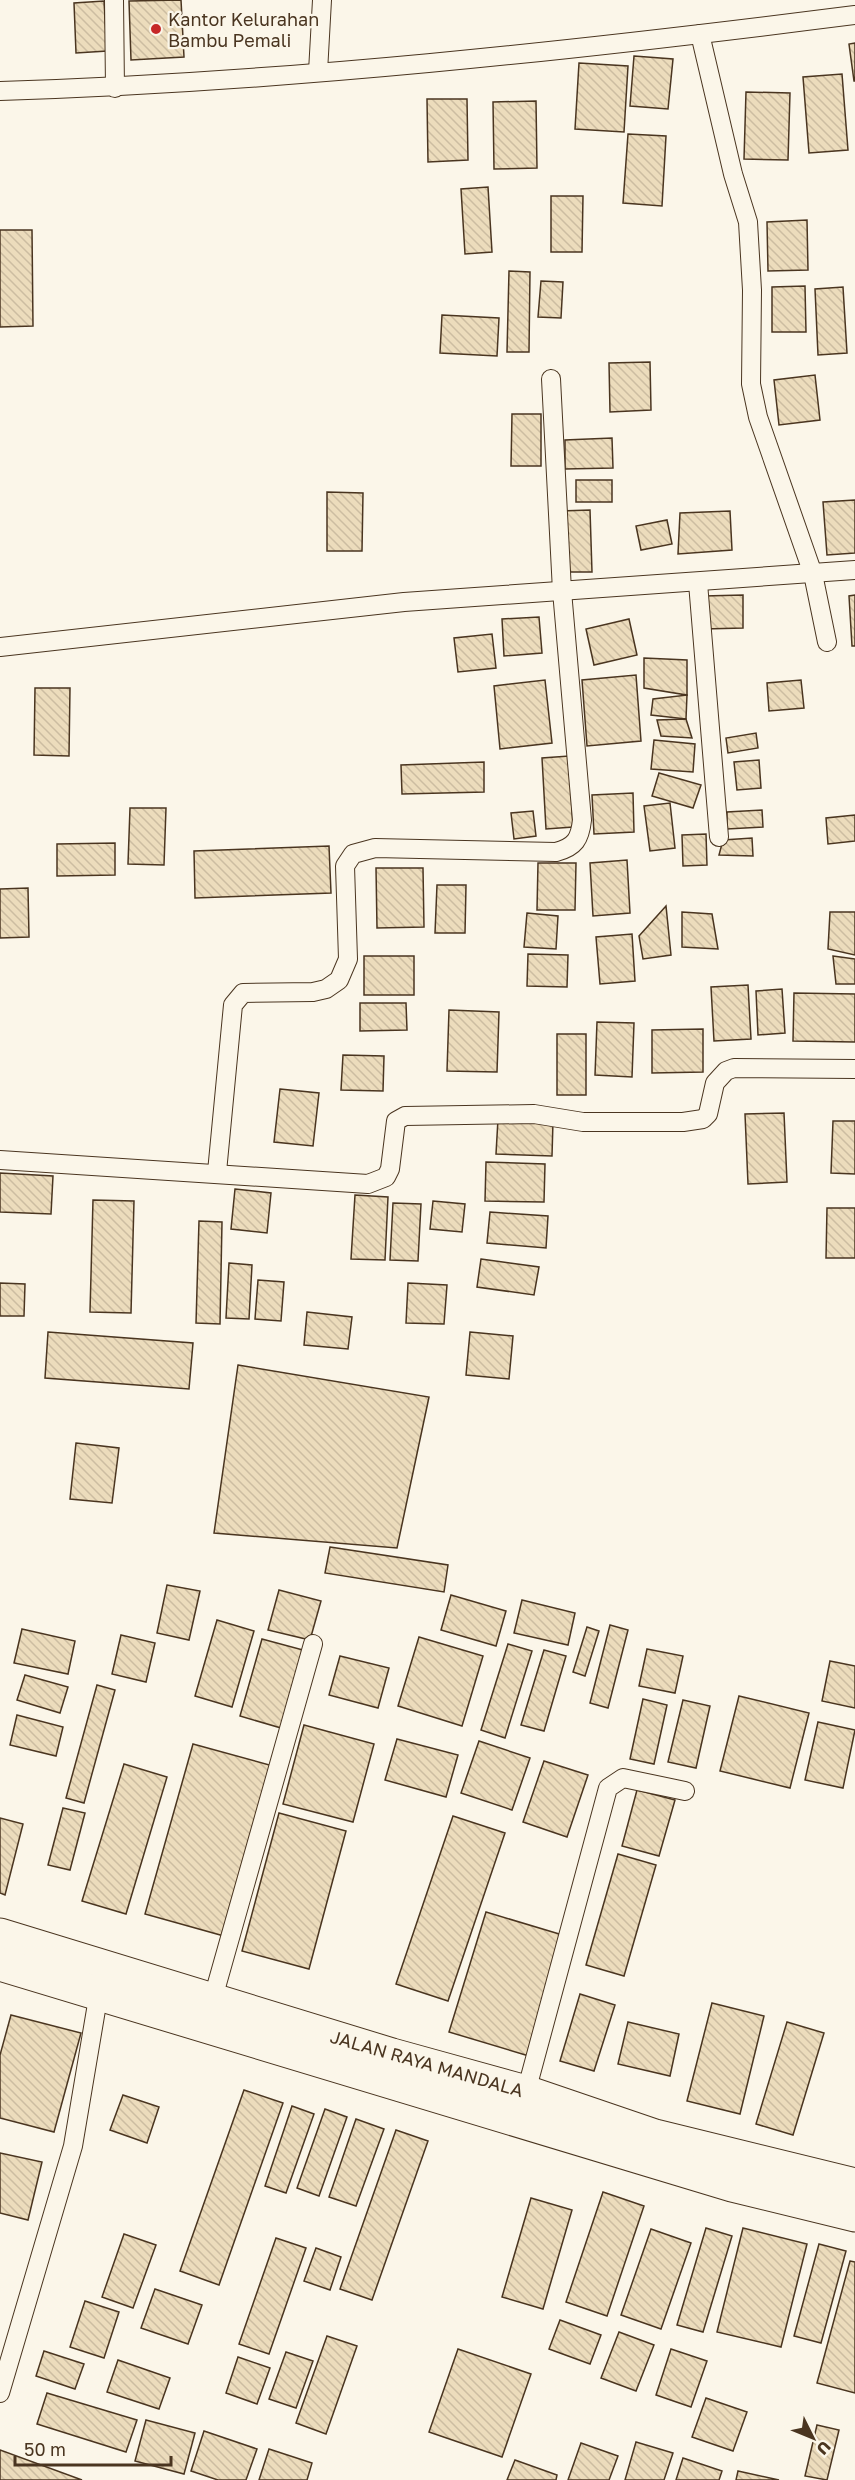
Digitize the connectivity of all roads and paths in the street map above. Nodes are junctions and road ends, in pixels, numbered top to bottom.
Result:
1 (114, 0) edge
2 (322, 0) edge
3 (855, 15) edge
4 (700, 34) junction
5 (318, 72) junction
6 (115, 88) junction
7 (0, 91) edge
8 (551, 379) dead end
9 (855, 570) edge
10 (813, 573) junction
11 (698, 583) junction
12 (562, 591) junction
13 (827, 642) dead end
14 (0, 647) edge
15 (719, 837) dead end
16 (855, 1069) edge
17 (0, 1160) edge
18 (217, 1172) junction
19 (314, 1644) dead end
20 (685, 1791) dead end
21 (0, 1935) edge
22 (0, 1964) edge
23 (99, 1992) junction
24 (213, 1998) junction
25 (526, 2092) junction
26 (651, 2147) junction
27 (855, 2186) edge
28 (855, 2215) edge
29 (0, 2393) edge

1 - 6 street
2 - 5 street
3 - 4 street
4 - 5 street
4 - 10 street
5 - 6 street
6 - 7 street
8 - 12 street
9 - 10 street
10 - 11 street
10 - 13 street
11 - 12 street
11 - 15 street
12 - 14 street
12 - 18 street
16 - 18 street
17 - 18 street
19 - 24 street
20 - 25 street
21 - 24 highway, JALAN RAYA MANDALA
22 - 23 highway, JALAN RAYA MANDALA
23 - 26 highway, JALAN RAYA MANDALA
23 - 29 street
24 - 25 highway, JALAN RAYA MANDALA
25 - 26 highway, JALAN RAYA MANDALA
26 - 27 highway, JALAN RAYA MANDALA
26 - 28 highway, JALAN RAYA MANDALA

